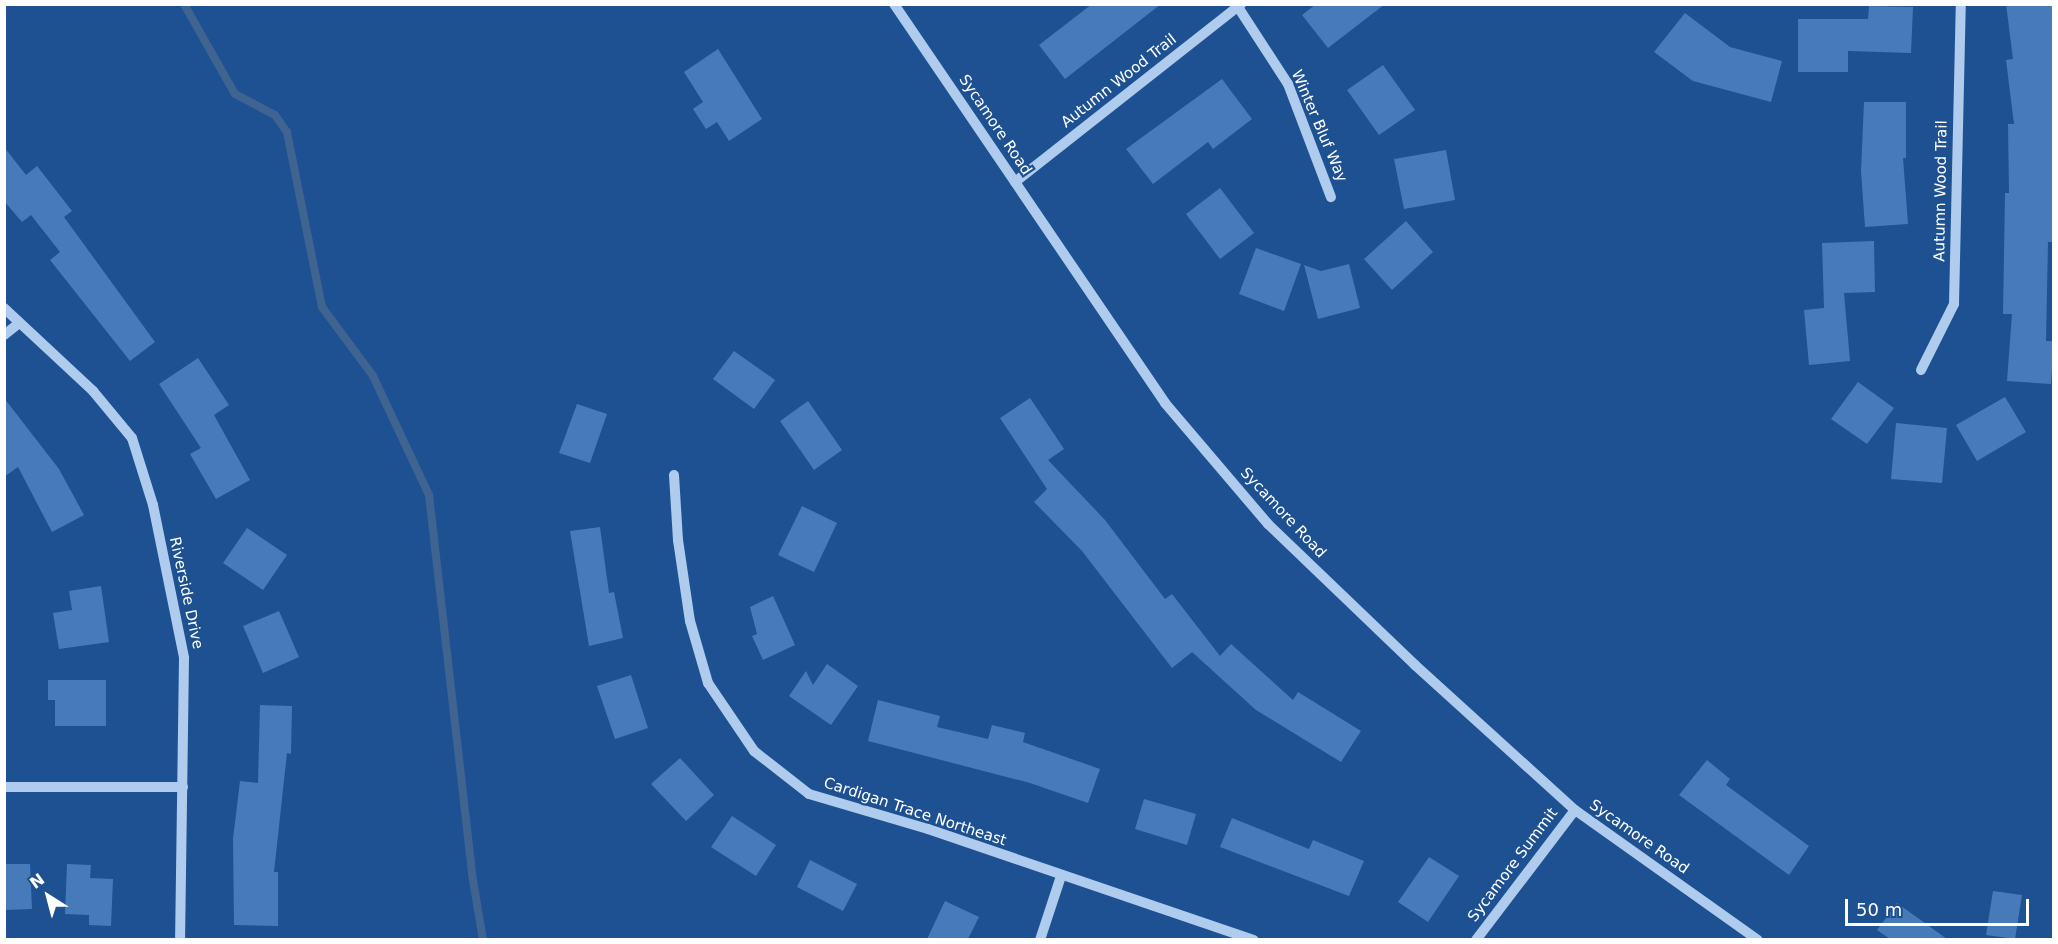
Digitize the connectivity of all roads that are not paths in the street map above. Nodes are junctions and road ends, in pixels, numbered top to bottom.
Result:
1 (894, 4) edge
2 (1961, 4) edge
3 (1240, 6) edge
4 (1015, 182) junction
5 (1331, 197) dead end
6 (4, 308) edge
7 (18, 324) junction
8 (4, 335) edge
9 (1921, 370) dead end
10 (674, 475) dead end
11 (4, 787) edge
12 (183, 787) junction
13 (1575, 810) junction
14 (1061, 876) junction
15 (180, 939) edge
16 (1040, 939) edge
17 (1254, 939) edge
18 (1476, 939) edge
19 (1758, 939) edge

1 - 4 street, Sycamore Road
2 - 9 street, Autumn Wood Trail
3 - 4 street, Autumn Wood Trail
3 - 5 street, Winter Bluf Way
4 - 13 street, Sycamore Road
6 - 7 street, Riverside Drive
7 - 8 street
7 - 12 street, Riverside Drive
10 - 14 street, Cardigan Trace Northeast
11 - 12 street
12 - 15 street, Riverside Drive
13 - 18 street, Sycamore Summit
13 - 19 street, Sycamore Road
14 - 16 street
14 - 17 street, Cardigan Trace Northeast

